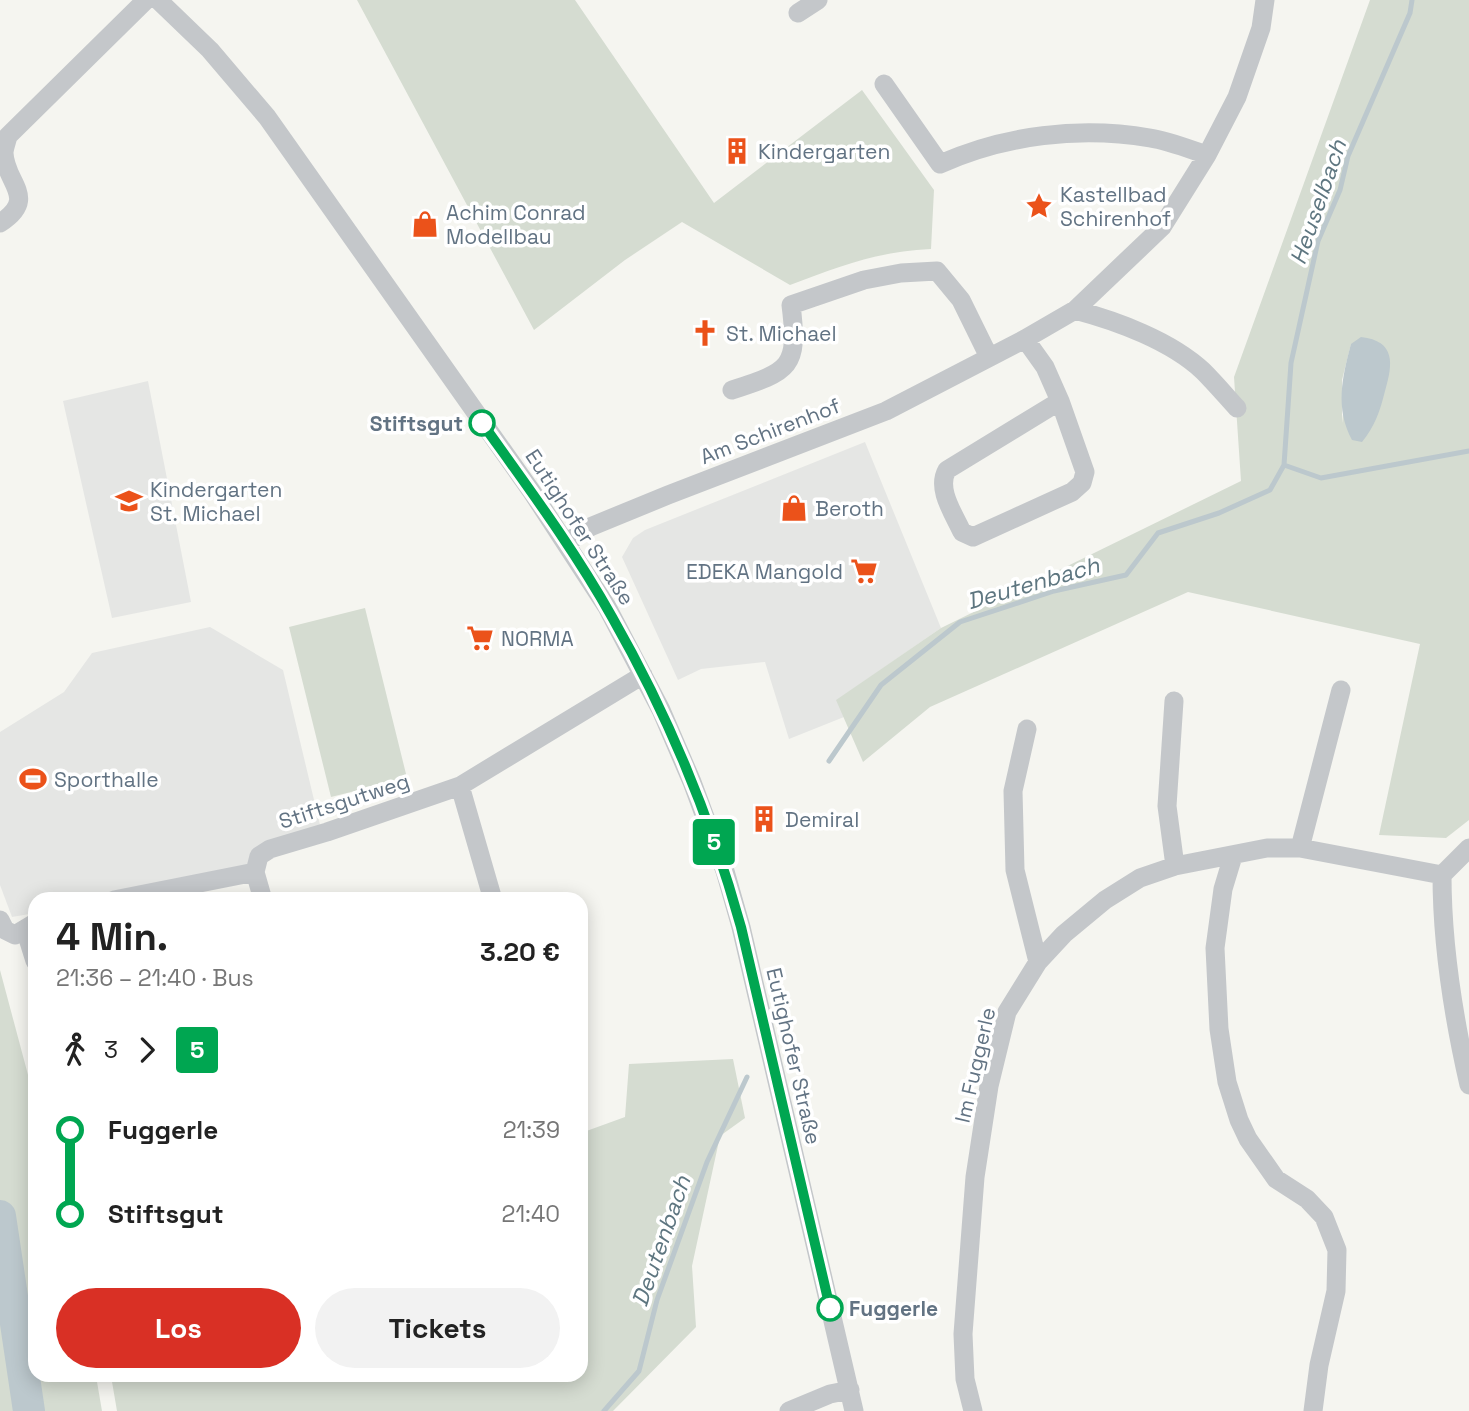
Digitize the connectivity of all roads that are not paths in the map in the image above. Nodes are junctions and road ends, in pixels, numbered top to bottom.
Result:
1 (146, 0) edge
2 (158, 0) edge
3 (818, 0) edge
4 (1265, 0) edge
5 (798, 13) dead end
6 (884, 84) dead end
7 (4, 133) edge
8 (1207, 155) junction
9 (0, 223) edge
10 (1075, 310) junction
11 (1025, 339) junction
12 (989, 358) junction
13 (732, 390) dead end
14 (1060, 401) junction
15 (1237, 408) dead end
16 (566, 543) junction
17 (643, 675) junction
18 (1341, 690) dead end
19 (1174, 701) dead end
20 (1027, 729) dead end
21 (460, 786) junction
22 (1300, 848) junction
23 (1469, 848) edge
24 (1233, 856) junction
25 (1175, 866) junction
26 (255, 872) junction
27 (1442, 875) junction
28 (154, 892) edge
29 (261, 892) edge
30 (492, 892) edge
31 (18, 927) edge
32 (28, 947) edge
33 (1038, 962) junction
34 (1469, 1085) edge
35 (850, 1390) junction
36 (789, 1411) edge
37 (854, 1411) edge
38 (973, 1411) edge
39 (1313, 1411) edge

1 - 7 street
2 - 16 street, Eutighofer Straße
3 - 5 street
4 - 8 street, Am Schirenhof
6 - 8 street
7 - 9 street
8 - 10 street, Am Schirenhof
10 - 11 street, Am Schirenhof
10 - 15 street
11 - 12 street, Am Schirenhof
11 - 14 street
12 - 13 street
12 - 16 street, Am Schirenhof
14 - 14 street
16 - 17 street, Eutighofer Straße
17 - 21 street, Stiftsgutweg
17 - 35 street, Eutighofer Straße
18 - 22 street
19 - 25 street
20 - 33 street
21 - 26 street, Stiftsgutweg
21 - 30 street
22 - 24 street, Im Fuggerle
22 - 27 street, Im Fuggerle
23 - 27 street
24 - 25 street, Im Fuggerle
24 - 39 street
25 - 33 street, Im Fuggerle
26 - 28 street
26 - 29 street
27 - 34 street
31 - 32 street
33 - 38 street, Im Fuggerle
35 - 36 street
35 - 37 street, Eutighofer Straße

